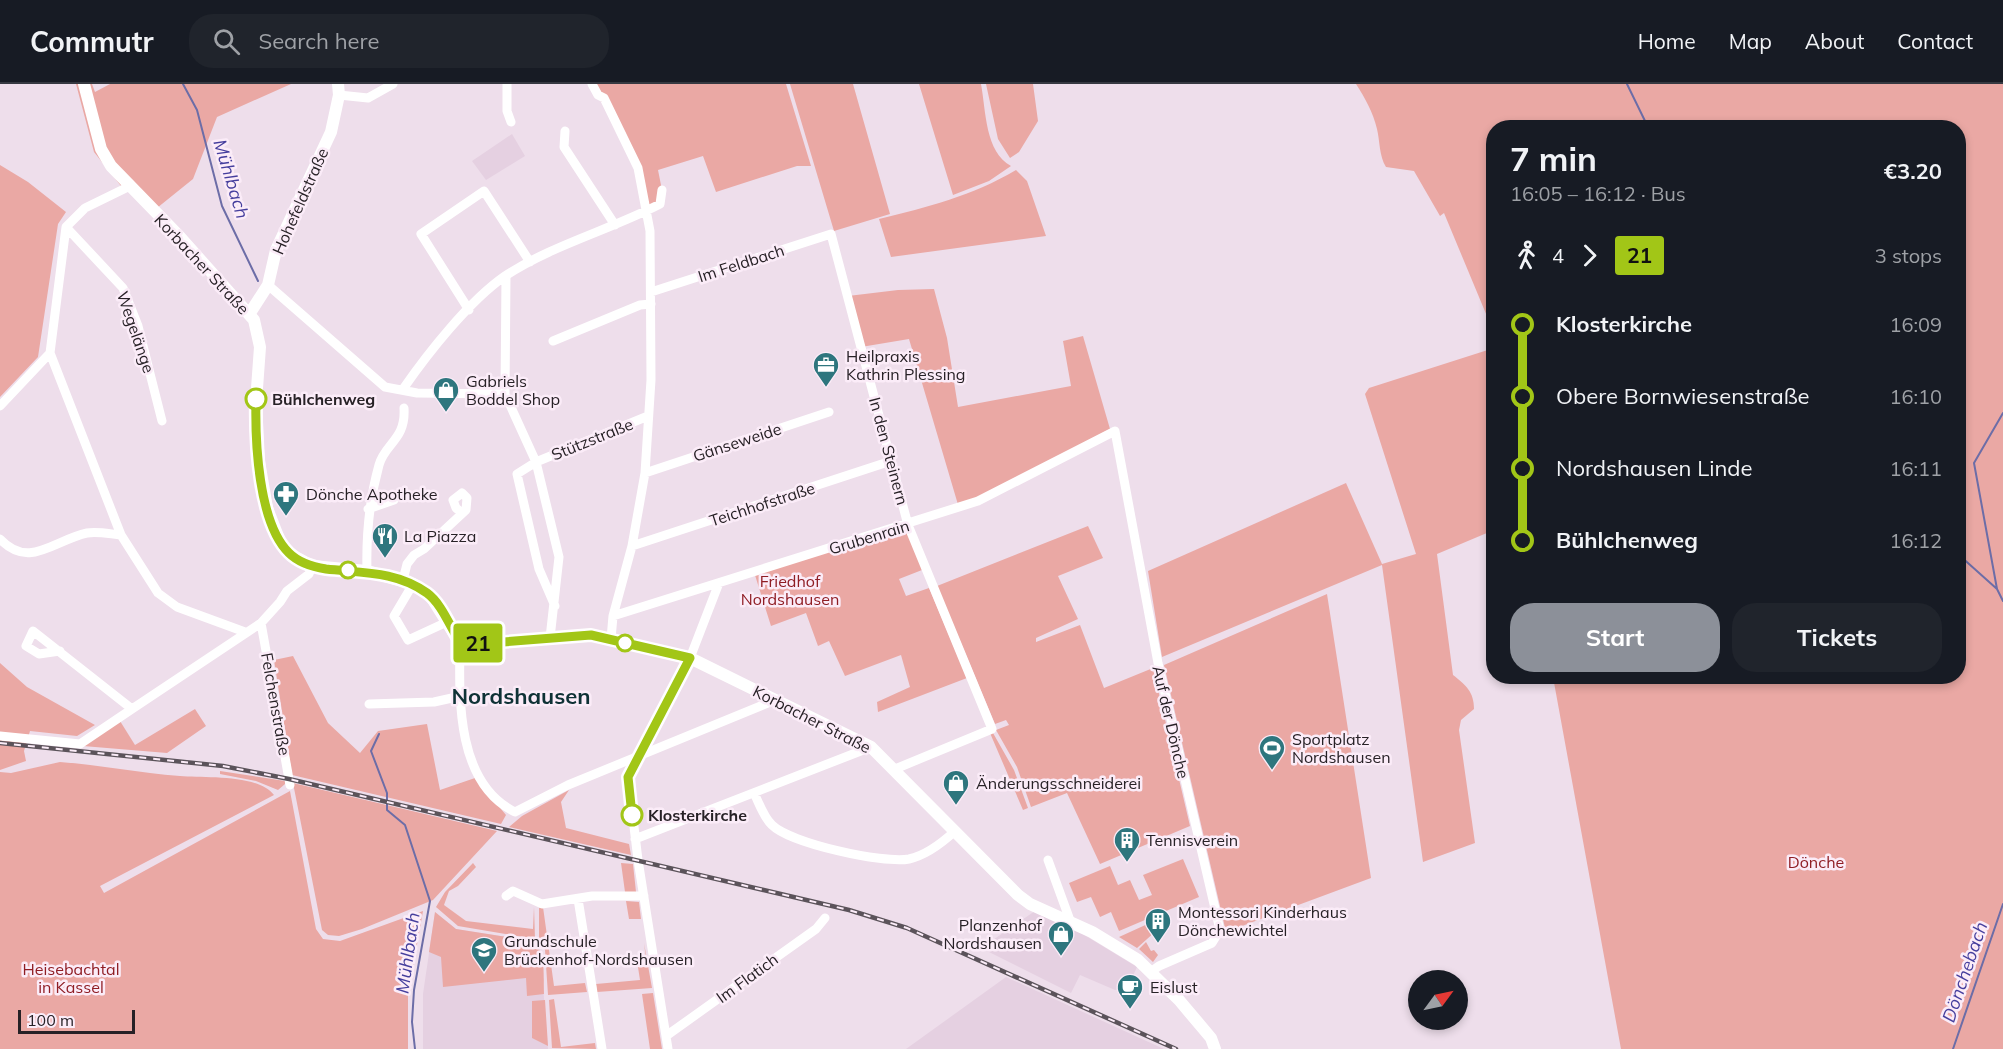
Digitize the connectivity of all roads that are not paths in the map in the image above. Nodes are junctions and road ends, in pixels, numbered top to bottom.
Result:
1 (84, 84) edge
2 (393, 84) edge
3 (507, 84) edge
4 (592, 84) edge
5 (376, 89) edge
6 (339, 90) edge
7 (511, 122) dead end
8 (565, 131) dead end
9 (128, 186) junction
10 (662, 190) dead end
11 (648, 211) junction
12 (615, 225) junction
13 (66, 227) junction
14 (831, 234) joint
15 (530, 262) junction
16 (506, 276) junction
17 (268, 285) junction
18 (651, 292) junction
19 (651, 304) junction
20 (469, 310) junction
21 (250, 313) junction
22 (553, 341) dead end
23 (50, 353) junction
24 (403, 389) junction
25 (505, 394) junction
26 (0, 406) edge
27 (404, 408) dead end
28 (829, 412) dead end
29 (648, 416) junction
30 (162, 421) dead end
31 (1115, 431) joint
32 (891, 461) junction
33 (536, 462) junction
34 (645, 473) junction
35 (394, 500) dead end
36 (368, 509) junction
37 (462, 513) dead end
38 (908, 525) junction
39 (121, 535) junction
40 (0, 539) edge
41 (632, 546) junction
42 (312, 566) junction
43 (367, 571) junction
44 (408, 582) junction
45 (719, 583) junction
46 (555, 607) junction
47 (613, 616) junction
48 (447, 622) junction
49 (261, 623) junction
50 (245, 632) junction
51 (550, 638) junction
52 (611, 639) junction
53 (460, 642) junction
54 (60, 651) dead end
55 (690, 658) junction
56 (461, 696) junction
57 (775, 700) junction
58 (369, 704) dead end
59 (132, 709) junction
60 (0, 736) edge
61 (871, 747) junction
62 (636, 757) junction
63 (895, 769) junction
64 (290, 785) dead end
65 (754, 793) junction
66 (955, 831) junction
67 (635, 840) junction
68 (1048, 860) dead end
69 (506, 896) dead end
70 (644, 896) junction
71 (579, 899) junction
72 (825, 918) dead end
73 (1071, 923) junction
74 (1152, 972) junction
75 (666, 1036) junction
76 (602, 1049) edge
77 (668, 1049) edge
78 (1215, 1049) edge

1 - 9 street, Korbacher Straße
2 - 5 street
3 - 7 street
4 - 11 street
5 - 6 street
6 - 17 street, Hohefeldstraße
8 - 12 street
9 - 13 street
9 - 21 street, Korbacher Straße
10 - 11 street
11 - 12 street
11 - 18 street
12 - 15 street
13 - 23 street
13 - 30 street, Wegelänge
14 - 18 street, Im Feldbach
14 - 32 street, In den Steinern
15 - 16 street
15 - 20 street
16 - 20 street
16 - 25 street
17 - 21 street, Hohefeldstraße
17 - 24 street
18 - 19 street
19 - 22 street
19 - 29 street
20 - 24 street
21 - 42 street, Korbacher Straße
23 - 26 street
23 - 39 street
24 - 25 street
25 - 33 street
27 - 36 street
28 - 34 street, Gänseweide
29 - 33 street, Stützstraße
29 - 34 street
31 - 38 street, Grubenrain
31 - 74 street, Auf der Dönche
32 - 38 street, In den Steinern
32 - 41 street, Teichhofstraße
33 - 46 street
33 - 46 street
34 - 41 street
35 - 36 street
36 - 43 street
37 - 44 street
38 - 45 street, Grubenrain
38 - 63 street, In den Steinern
39 - 40 street
39 - 50 street
41 - 47 street
42 - 43 street, Korbacher Straße
42 - 49 street
43 - 44 street, Korbacher Straße
44 - 48 street, Korbacher Straße
44 - 48 street
45 - 47 street, Grubenrain
45 - 55 street
46 - 51 street
47 - 52 street
48 - 53 street, Korbacher Straße
49 - 50 street
49 - 64 street, Felchenstraße
50 - 59 street
51 - 52 street, Korbacher Straße
51 - 53 street, Korbacher Straße
52 - 55 street, Korbacher Straße
53 - 56 street
54 - 59 street
55 - 57 street, Korbacher Straße
55 - 62 street
56 - 58 street
56 - 62 street
57 - 61 street, Korbacher Straße
57 - 62 street
59 - 60 street
61 - 63 street, Korbacher Straße
61 - 65 street
62 - 67 street
63 - 66 street, Korbacher Straße
65 - 66 street
65 - 67 street
66 - 73 street, Korbacher Straße
67 - 70 street
68 - 73 street
69 - 71 street
70 - 71 street
70 - 75 street
71 - 76 street
72 - 75 street, Im Flatich
73 - 74 street, Korbacher Straße
74 - 78 street, Korbacher Straße
75 - 77 street

